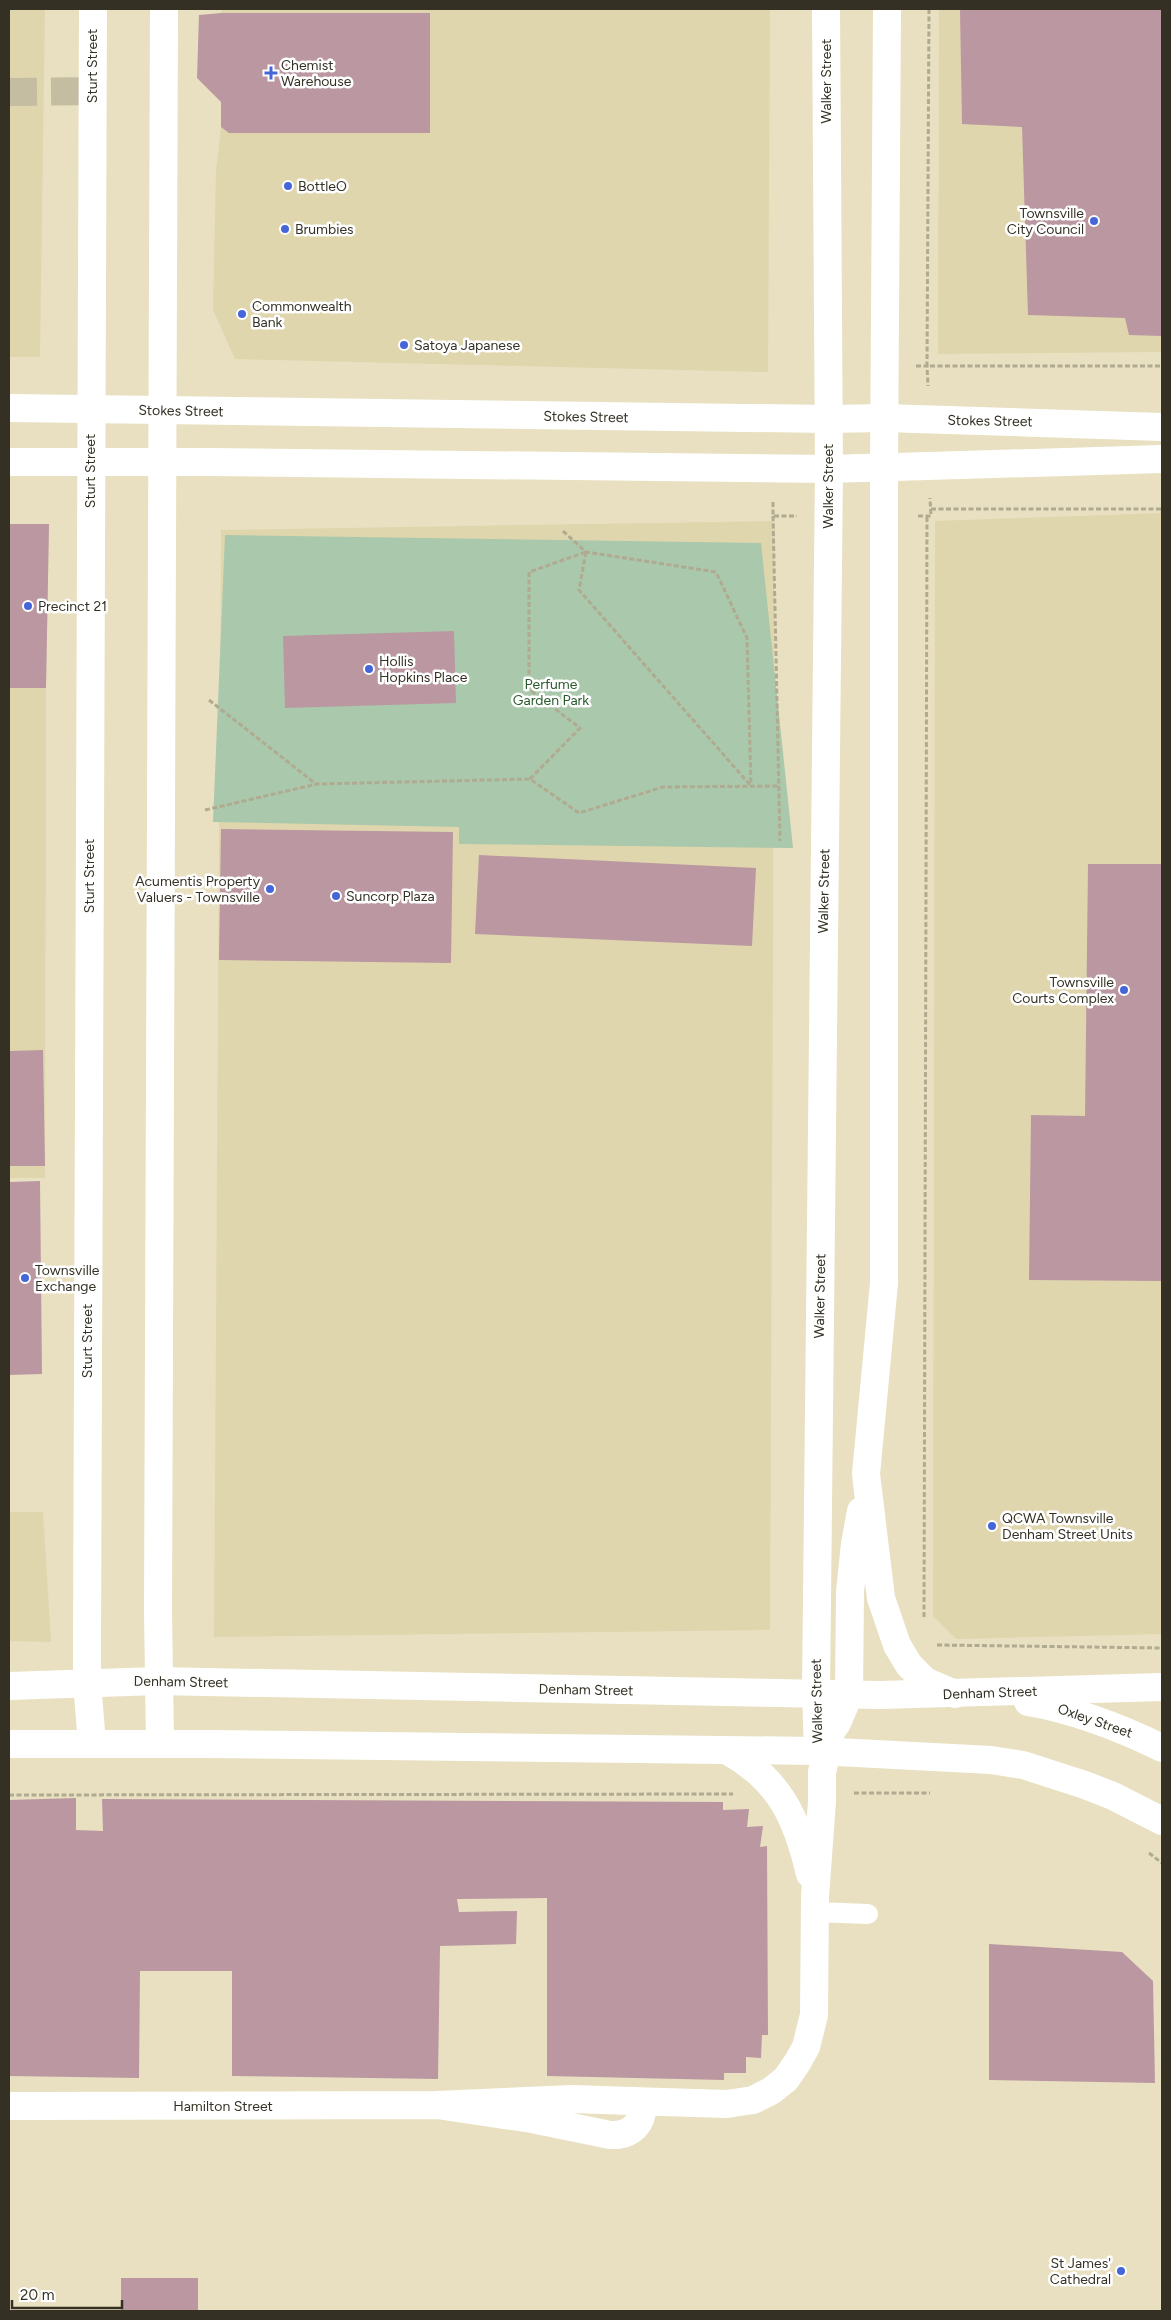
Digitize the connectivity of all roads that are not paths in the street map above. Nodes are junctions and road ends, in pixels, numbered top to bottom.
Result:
1 (93, 9) edge
2 (164, 9) edge
3 (826, 9) edge
4 (887, 9) edge
5 (9, 408) edge
6 (90, 409) junction
7 (162, 412) junction
8 (885, 418) junction
9 (828, 419) junction
10 (1162, 427) edge
11 (1162, 459) edge
12 (9, 462) edge
13 (90, 462) junction
14 (162, 462) junction
15 (829, 469) junction
16 (884, 469) junction
17 (866, 1474) junction
18 (158, 1681) junction
19 (87, 1682) junction
20 (9, 1686) edge
21 (1162, 1687) edge
22 (816, 1694) junction
23 (961, 1694) junction
24 (849, 1695) junction
25 (880, 1695) junction
26 (160, 1743) junction
27 (9, 1744) edge
28 (92, 1744) junction
29 (1162, 1748) edge
30 (728, 1751) junction
31 (823, 1758) junction
32 (1162, 1821) edge
33 (815, 1905) junction
34 (868, 1914) dead end
35 (786, 2079) joint
36 (9, 2106) edge

1 - 6 main road, Sturt Street
2 - 7 main road
3 - 9 main road, Walker Street
4 - 8 main road
5 - 6 main road, Stokes Street
6 - 7 main road, Stokes Street
6 - 13 main road, Sturt Street
7 - 9 main road, Stokes Street
7 - 14 main road
8 - 9 main road, Stokes Street
8 - 10 main road, Stokes Street
8 - 16 main road
9 - 15 main road, Walker Street
11 - 16 main road
12 - 13 main road
13 - 14 main road
13 - 19 main road, Sturt Street
14 - 15 main road
14 - 18 main road
15 - 16 main road
15 - 22 main road, Walker Street
16 - 17 main road
17 - 23 main road
17 - 24 main road
18 - 19 main road, Denham Street
18 - 22 main road, Denham Street
18 - 26 main road
19 - 20 main road, Denham Street
19 - 28 main road, Sturt Street
21 - 23 main road, Denham Street
22 - 24 main road, Denham Street
22 - 31 main road, Walker Street
23 - 25 main road, Denham Street
23 - 29 main road, Oxley Street
24 - 25 main road, Denham Street
24 - 31 main road
25 - 31 main road
26 - 28 main road
26 - 30 main road
27 - 28 main road
30 - 31 main road
30 - 33 main road, Walker Street
31 - 32 main road
31 - 33 main road, Walker Street
33 - 34 lane
33 - 35 main road, Walker Street
35 - 36 main road, Hamilton Street

